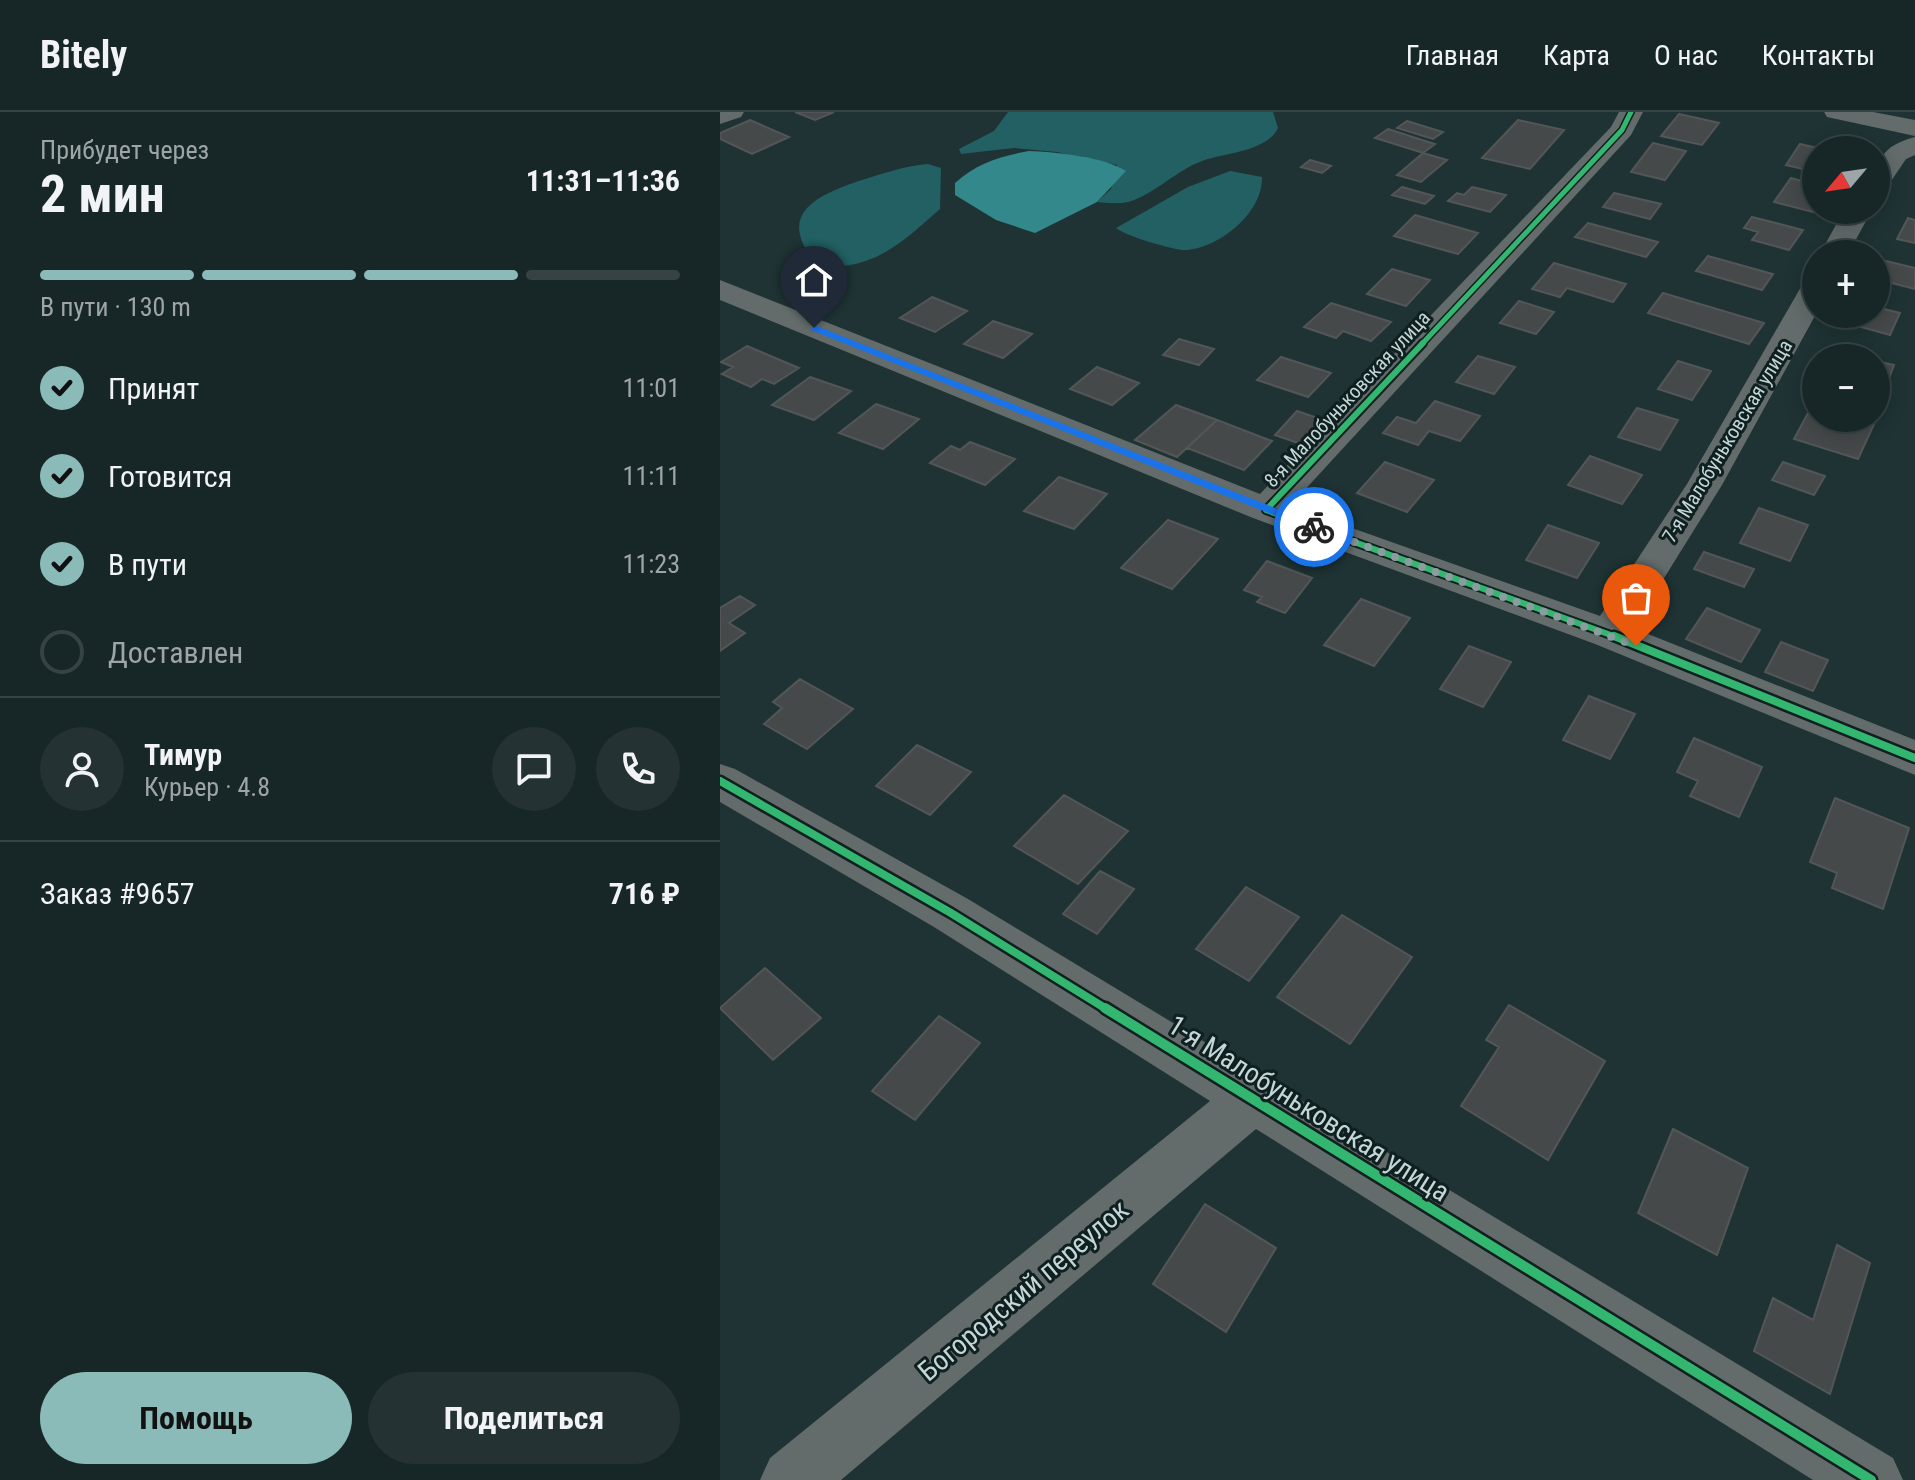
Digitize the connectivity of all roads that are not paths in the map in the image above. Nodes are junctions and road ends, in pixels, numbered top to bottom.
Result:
1 (732, 112) edge
2 (1631, 112) edge
3 (1836, 112) edge
4 (720, 117) edge
5 (1915, 128) edge
6 (1915, 145) edge
7 (1890, 164) edge
8 (720, 289) edge
9 (1802, 312) edge
10 (1266, 510) junction
11 (1609, 634) junction
12 (1915, 758) edge
13 (720, 781) edge
14 (1252, 1099) junction
15 (792, 1480) edge
16 (1871, 1480) edge

1 - 4 street
2 - 10 street, 8-я Малобуньковская улица
3 - 5 street
6 - 7 street
8 - 10 street
9 - 11 street, 7-я Малобуньковская улица
10 - 11 street, 8-я Малобуньковская улица
11 - 12 street, 8-я Малобуньковская улица
13 - 14 street, 1-я Малобуньковская улица
14 - 15 street, Богородский переулок
14 - 16 street, 1-я Малобуньковская улица

